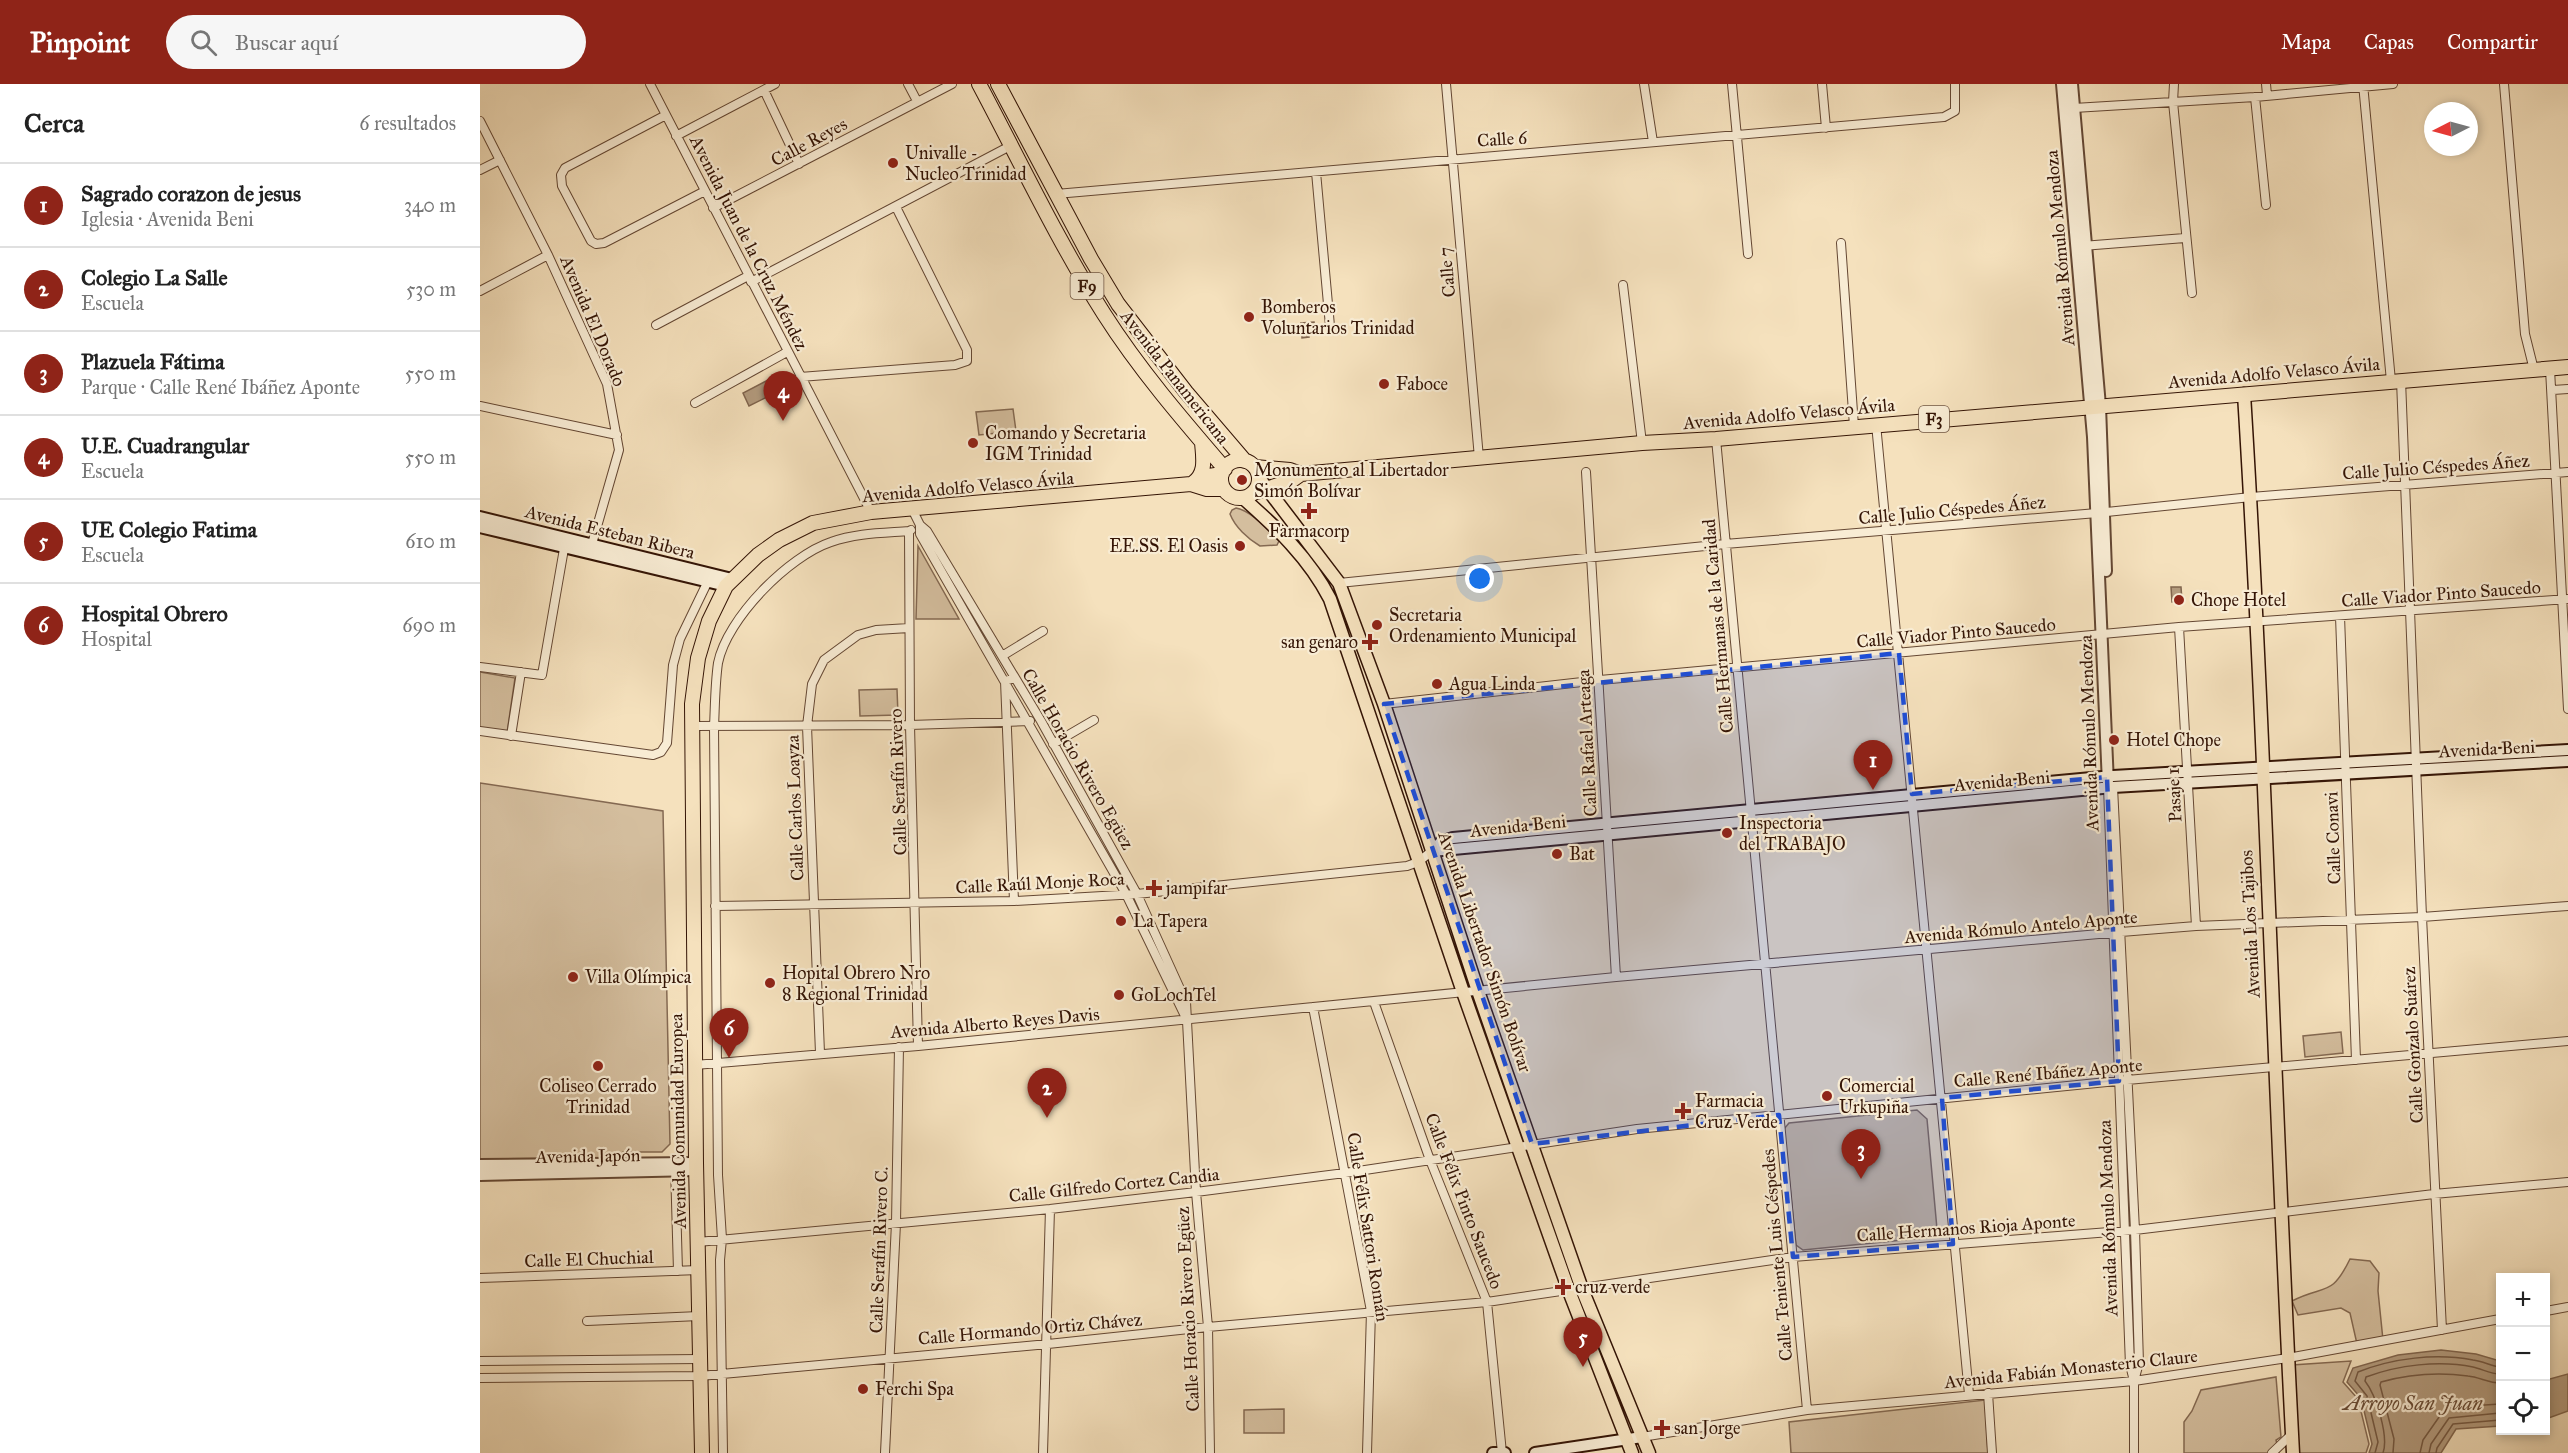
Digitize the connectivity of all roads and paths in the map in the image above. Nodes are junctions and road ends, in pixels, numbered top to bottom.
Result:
1 (650, 84) edge
2 (775, 84) edge
3 (908, 84) edge
4 (952, 84) edge
5 (979, 84) edge
6 (998, 84) edge
7 (1446, 84) edge
8 (1644, 84) edge
9 (1732, 84) edge
10 (1822, 84) edge
11 (1955, 84) edge
12 (2062, 84) edge
13 (2072, 84) edge
14 (2174, 84) edge
15 (2266, 84) edge
16 (2393, 84) edge
17 (2504, 84) edge
18 (2363, 85) edge
19 (764, 90) junction
20 (2267, 95) junction
21 (2255, 97) junction
22 (918, 101) junction
23 (2173, 102) junction
24 (2074, 108) junction
25 (666, 115) junction
26 (480, 121) edge
27 (1826, 128) junction
28 (1736, 135) junction
29 (676, 136) junction
30 (1653, 142) junction
31 (1012, 145) junction
32 (1451, 158) junction
33 (500, 160) junction
34 (799, 164) junction
35 (480, 170) edge
36 (1316, 172) junction
37 (705, 191) junction
38 (1056, 194) junction
39 (2266, 205) dead end
40 (896, 207) junction
41 (713, 208) junction
42 (2185, 238) junction
43 (1841, 243) dead end
44 (2081, 246) junction
45 (1748, 254) dead end
46 (549, 255) junction
47 (750, 279) junction
48 (1623, 285) dead end
49 (480, 291) edge
50 (2192, 293) dead end
51 (656, 325) dead end
52 (1330, 326) dead end
53 (788, 352) junction
54 (2568, 367) edge
55 (2550, 369) junction
56 (2534, 370) junction
57 (800, 377) junction
58 (2396, 380) junction
59 (2568, 389) edge
60 (2553, 390) junction
61 (2244, 394) junction
62 (695, 403) dead end
63 (480, 406) edge
64 (2096, 406) junction
65 (1876, 424) junction
66 (1854, 426) junction
67 (617, 435) junction
68 (1716, 439) junction
69 (1202, 442) junction
70 (1642, 444) junction
71 (1479, 458) junction
72 (1224, 471) junction
73 (1586, 472) dead end
74 (2568, 472) edge
75 (2556, 473) junction
76 (1257, 474) junction
77 (1301, 474) junction
78 (1191, 484) junction
79 (2405, 484) junction
80 (1224, 489) junction
81 (1248, 496) junction
82 (2251, 497) junction
83 (912, 509) junction
84 (871, 512) junction
85 (2100, 512) junction
86 (480, 517) edge
87 (920, 525) junction
88 (480, 527) edge
89 (1888, 530) junction
90 (909, 531) junction
91 (565, 543) junction
92 (592, 544) junction
93 (1725, 544) junction
94 (758, 555) joint
95 (1591, 556) junction
96 (708, 581) junction
97 (729, 582) junction
98 (1339, 583) junction
99 (2565, 600) edge
100 (2412, 609) junction
101 (2340, 616) junction
102 (2257, 623) junction
103 (2179, 627) junction
104 (909, 628) junction
105 (1043, 631) dead end
106 (2105, 634) junction
107 (1899, 653) junction
108 (1002, 656) junction
109 (480, 667) edge
110 (1736, 668) junction
111 (521, 672) junction
112 (1015, 678) junction
113 (1600, 680) junction
114 (1005, 681) junction
115 (1384, 704) junction
116 (2568, 709) edge
117 (1094, 720) dead end
118 (1028, 721) junction
119 (1007, 722) junction
120 (1041, 722) junction
121 (910, 725) junction
122 (692, 726) junction
123 (807, 726) junction
124 (714, 728) junction
125 (480, 731) edge
126 (511, 736) junction
127 (1053, 744) junction
128 (2568, 750) edge
129 (2568, 761) edge
130 (2417, 764) junction
131 (2345, 768) junction
132 (2262, 773) junction
133 (2189, 778) junction
134 (2110, 782) junction
135 (1913, 800) junction
136 (1751, 814) junction
137 (1606, 829) junction
138 (1432, 851) junction
139 (1418, 862) junction
140 (1126, 894) junction
141 (1137, 894) junction
142 (1014, 901) junction
143 (916, 903) junction
144 (813, 904) junction
145 (716, 906) junction
146 (2568, 906) edge
147 (2422, 917) junction
148 (2351, 920) junction
149 (2268, 923) junction
150 (2196, 926) junction
151 (2117, 933) junction
152 (1928, 950) junction
153 (1765, 965) junction
154 (1616, 977) junction
155 (1478, 991) junction
156 (1462, 992) junction
157 (1374, 1002) junction
158 (1313, 1007) junction
159 (1187, 1020) junction
160 (2568, 1041) edge
161 (918, 1046) junction
162 (899, 1047) junction
163 (820, 1053) junction
164 (2429, 1054) junction
165 (2356, 1060) junction
166 (719, 1062) junction
167 (695, 1065) junction
168 (2275, 1068) junction
169 (2123, 1080) junction
170 (1942, 1098) junction
171 (1779, 1115) junction
172 (1532, 1144) junction
173 (1519, 1148) junction
174 (1430, 1161) junction
175 (480, 1165) edge
176 (696, 1166) junction
177 (675, 1167) junction
178 (1345, 1173) junction
179 (480, 1175) edge
180 (2568, 1182) edge
181 (1196, 1192) junction
182 (2434, 1194) junction
183 (1050, 1209) junction
184 (2282, 1214) junction
185 (896, 1223) junction
186 (2135, 1230) junction
187 (2125, 1231) junction
188 (722, 1239) junction
189 (698, 1242) junction
190 (1953, 1244) junction
191 (1793, 1257) junction
192 (699, 1270) junction
193 (678, 1271) junction
194 (480, 1278) edge
195 (1582, 1289) junction
196 (1569, 1291) junction
197 (1487, 1302) junction
198 (2568, 1307) edge
199 (2550, 1310) edge
200 (1371, 1311) junction
201 (699, 1316) junction
202 (2496, 1320) edge
203 (587, 1321) dead end
204 (1208, 1327) junction
205 (2442, 1329) junction
206 (1048, 1344) junction
207 (890, 1357) junction
208 (2289, 1358) junction
209 (700, 1359) junction
210 (480, 1360) edge
211 (722, 1373) junction
212 (700, 1376) junction
213 (480, 1378) edge
214 (2134, 1381) junction
215 (1988, 1393) junction
216 (1969, 1394) junction
217 (1808, 1410) junction
218 (2292, 1434) junction
219 (1642, 1437) junction
220 (1626, 1439) junction
221 (702, 1453) edge
222 (723, 1453) edge
223 (885, 1453) edge
224 (1043, 1453) edge
225 (1210, 1453) edge
226 (1367, 1453) edge
227 (1493, 1453) edge
228 (1503, 1453) edge
229 (1535, 1453) edge
230 (1632, 1453) edge
231 (1649, 1453) edge
232 (1992, 1453) edge
233 (2134, 1453) edge
234 (2272, 1453) edge
235 (2293, 1453) edge

1 - 25 street, Avenida Juan de la Cruz Méndez
2 - 19 street
3 - 22 street
4 - 22 street, Calle Reyes
5 - 31 highway, Avenida Panamericana / F9
6 - 38 highway, Avenida Panamericana / F9
7 - 32 street, Calle 7
8 - 30 street
9 - 28 street
10 - 27 street
11 - 27 street, Calle 6
12 - 44 main road, Avenida Rómulo Mendoza
13 - 24 main road, Avenida Rómulo Mendoza
14 - 23 street
15 - 20 street
16 - 18 street
17 - 56 street
18 - 20 street
18 - 58 street, Calle Gonzalo Suárez
19 - 29 street
19 - 34 street
20 - 21 street
21 - 23 street
21 - 39 street
22 - 34 street, Calle Reyes
23 - 24 street
23 - 42 street
24 - 44 main road, Avenida Rómulo Mendoza
25 - 29 street, Avenida Juan de la Cruz Méndez
25 - 37 street
26 - 33 street, Avenida El Dorado
27 - 28 street, Calle 6
28 - 30 street, Calle 6
28 - 45 street
29 - 37 street, Avenida Juan de la Cruz Méndez
30 - 32 street, Calle 6
31 - 40 street
31 - 69 highway, Avenida Panamericana / F9
32 - 36 street, Calle 6
32 - 71 street, Calle 7
33 - 35 street
33 - 46 street, Avenida El Dorado
34 - 41 street, Calle Reyes
36 - 38 street, Calle 6
36 - 52 street
37 - 41 street, Avenida Juan de la Cruz Méndez
38 - 76 highway, Avenida Panamericana / F9
40 - 47 street
40 - 57 street
41 - 47 street, Avenida Juan de la Cruz Méndez
42 - 44 street
42 - 50 street
43 - 66 street
44 - 64 main road, Avenida Rómulo Mendoza
46 - 49 street
46 - 67 street, Avenida El Dorado
47 - 51 street
47 - 53 street, Avenida Juan de la Cruz Méndez
48 - 70 street
53 - 57 street, Avenida Juan de la Cruz Méndez
53 - 62 street
54 - 55 highway, Avenida Adolfo Velasco Ávila / F3
55 - 56 highway, Avenida Adolfo Velasco Ávila / F3
55 - 60 street
56 - 58 highway, Avenida Adolfo Velasco Ávila / F3
57 - 84 street, Avenida Juan de la Cruz Méndez
58 - 61 highway, Avenida Adolfo Velasco Ávila / F3
58 - 79 street, Calle Gonzalo Suárez
59 - 60 street
60 - 75 street
61 - 64 highway, Avenida Adolfo Velasco Ávila / F3
61 - 82 main road, Avenida Los Tajibos
63 - 67 street
64 - 65 highway, Avenida Adolfo Velasco Ávila / F3
64 - 85 main road, Avenida Rómulo Mendoza
65 - 66 highway, Avenida Adolfo Velasco Ávila / F3
65 - 89 street
66 - 68 highway, Avenida Adolfo Velasco Ávila / F3
67 - 92 street, Avenida El Dorado
68 - 70 highway, Avenida Adolfo Velasco Ávila / F3
68 - 93 street, Calle Hermanas de la Caridad
69 - 72 highway, Avenida Panamericana / F9
69 - 78 highway
70 - 71 highway, Avenida Adolfo Velasco Ávila / F3
71 - 77 highway, Avenida Adolfo Velasco Ávila / F3
72 - 76 highway
72 - 78 highway, Avenida Adolfo Velasco Ávila
72 - 80 highway
73 - 95 street, Calle Rafael Arteaga
74 - 75 street, Calle Julio Céspedes Áñez
75 - 79 street, Calle Julio Céspedes Áñez
75 - 99 street
76 - 77 highway, Avenida Adolfo Velasco Ávila / F3
76 - 77 highway, Avenida Adolfo Velasco Ávila / F3
76 - 81 highway
76 - 98 main road, Avenida Libertador Simón Bolívar
78 - 80 highway, Avenida Adolfo Velasco Ávila
78 - 83 highway, Avenida Adolfo Velasco Ávila
79 - 82 street, Calle Julio Céspedes Áñez
79 - 100 street, Calle Gonzalo Suárez
80 - 81 highway
81 - 139 main road, Avenida Libertador Simón Bolívar
82 - 85 street, Calle Julio Céspedes Áñez
82 - 102 main road, Avenida Los Tajibos
83 - 84 highway, Avenida Adolfo Velasco Ávila
83 - 87 street, Calle Horacio Rivero Egüez
84 - 94 highway, Avenida Adolfo Velasco Ávila
85 - 89 street, Calle Julio Céspedes Áñez
85 - 106 main road, Avenida Rómulo Mendoza
86 - 91 main road, Avenida Esteban Ribera
87 - 90 street
87 - 108 street, Calle Horacio Rivero Egüez
87 - 114 street, Calle Horacio Rivero Egüez
88 - 91 main road, Avenida Esteban Ribera
89 - 93 street, Calle Julio Céspedes Áñez
89 - 107 street
90 - 104 street, Calle Serafín Rivero
90 - 124 street
91 - 92 main road, Avenida Esteban Ribera
91 - 96 main road, Avenida Esteban Ribera
91 - 111 street
92 - 97 main road, Avenida Esteban Ribera
93 - 95 street, Calle Julio Céspedes Áñez
93 - 110 street, Calle Hermanas de la Caridad
94 - 97 highway, Avenida Comunidad Europea
95 - 98 street, Calle Julio Céspedes Áñez
95 - 113 street, Calle Rafael Arteaga
96 - 97 main road, Avenida Esteban Ribera
96 - 126 street
97 - 122 highway, Avenida Comunidad Europea
98 - 115 main road, Avenida Libertador Simón Bolívar
99 - 100 street, Calle Viador Pinto Saucedo
99 - 116 street
100 - 101 street, Calle Viador Pinto Saucedo
100 - 130 street, Calle Gonzalo Suárez
101 - 102 street, Calle Viador Pinto Saucedo
101 - 131 street, Calle Conavi
102 - 103 street, Calle Viador Pinto Saucedo
102 - 132 main road, Avenida Los Tajibos
103 - 106 street, Calle Viador Pinto Saucedo
103 - 133 street, Pasaje 1
104 - 121 street, Calle Serafín Rivero
104 - 123 street, Calle Carlos Loayza
105 - 108 street
106 - 107 street, Calle Viador Pinto Saucedo
106 - 134 main road, Avenida Rómulo Mendoza
107 - 110 street, Calle Viador Pinto Saucedo
107 - 135 street
108 - 112 street, Calle Horacio Rivero Egüez
109 - 111 street
110 - 113 street, Calle Viador Pinto Saucedo
110 - 136 street, Calle Hermanas de la Caridad
111 - 126 street
112 - 114 street
112 - 120 street, Calle Horacio Rivero Egüez
113 - 115 street, Calle Viador Pinto Saucedo
113 - 137 street, Calle Rafael Arteaga
114 - 118 street, Calle Horacio Rivero Egüez
114 - 119 street
115 - 138 main road, Avenida Libertador Simón Bolívar
117 - 127 street
118 - 119 street
118 - 120 street
118 - 140 street, Calle Horacio Rivero Egüez
119 - 121 street
119 - 142 street
120 - 127 street, Calle Horacio Rivero Egüez
121 - 123 street
121 - 143 street, Calle Serafín Rivero
122 - 124 street
122 - 167 highway, Avenida Comunidad Europea
123 - 124 street
123 - 144 street, Calle Carlos Loayza
124 - 145 street
125 - 126 street
127 - 141 street, Calle Horacio Rivero Egüez
128 - 130 main road, Avenida Beni
129 - 130 main road, Avenida Beni
130 - 131 main road, Avenida Beni
130 - 147 street, Calle Gonzalo Suárez
131 - 132 main road, Avenida Beni
131 - 148 street, Calle Conavi
132 - 133 main road, Avenida Beni
132 - 149 main road, Avenida Los Tajibos
133 - 134 main road, Avenida Beni
133 - 150 street, Pasaje 1
134 - 135 main road, Avenida Beni
134 - 151 street, Avenida Rómulo Mendoza
135 - 136 main road, Avenida Beni
135 - 152 street
136 - 137 main road, Avenida Beni
136 - 153 street, Calle Teniente Luis Céspedes
137 - 138 main road, Avenida Beni
137 - 154 street, Calle Rafael Arteaga
138 - 139 street, Calle Raúl Monje Roca
138 - 155 main road, Avenida Libertador Simón Bolívar
139 - 141 street, Calle Raúl Monje Roca
139 - 156 main road, Avenida Libertador Simón Bolívar
140 - 141 street, Calle Raúl Monje Roca
140 - 142 street, Calle Raúl Monje Roca
140 - 159 street, Calle Horacio Rivero Egüez
141 - 159 street, Calle Horacio Rivero Egüez
142 - 143 street, Calle Raúl Monje Roca
143 - 144 street, Calle Raúl Monje Roca
143 - 161 street, Calle Serafín Rivero
144 - 145 street, Calle Raúl Monje Roca
144 - 163 street, Calle Carlos Loayza
145 - 166 street
146 - 147 street, Avenida Rómulo Antelo Aponte
147 - 148 street, Avenida Rómulo Antelo Aponte
147 - 164 street, Calle Gonzalo Suárez
148 - 149 street, Avenida Rómulo Antelo Aponte
148 - 165 street, Calle Conavi
149 - 150 street, Avenida Rómulo Antelo Aponte
149 - 168 main road, Avenida Los Tajibos
150 - 151 street, Avenida Rómulo Antelo Aponte
151 - 152 street, Avenida Rómulo Antelo Aponte
151 - 169 street, Avenida Rómulo Mendoza
152 - 153 street, Avenida Rómulo Antelo Aponte
152 - 170 street
153 - 154 street, Avenida Rómulo Antelo Aponte
153 - 171 street, Calle Teniente Luis Céspedes
154 - 155 street, Avenida Rómulo Antelo Aponte
155 - 156 street, Avenida Alberto Reyes Davis
155 - 172 main road, Avenida Libertador Simón Bolívar
156 - 157 street, Avenida Alberto Reyes Davis
156 - 173 main road, Avenida Libertador Simón Bolívar
157 - 158 street, Avenida Alberto Reyes Davis
157 - 174 street, Calle Félix Pinto Saucedo
158 - 159 street, Avenida Alberto Reyes Davis
158 - 178 street, Calle Félix Sattori Román
159 - 161 street, Avenida Alberto Reyes Davis
159 - 181 street, Calle Horacio Rivero Egüez
160 - 164 street, Calle René Ibáñez Aponte
161 - 162 street, Avenida Alberto Reyes Davis
162 - 163 street, Avenida Alberto Reyes Davis
162 - 185 street, Calle Serafín Rivero C.
163 - 166 street, Avenida Alberto Reyes Davis
164 - 165 street, Calle René Ibáñez Aponte
164 - 182 street, Calle Gonzalo Suárez
165 - 168 street, Calle René Ibáñez Aponte
166 - 167 street, Avenida Alberto Reyes Davis
166 - 188 street
167 - 176 highway, Avenida Comunidad Europea
168 - 169 street, Calle René Ibáñez Aponte
168 - 184 main road, Avenida Los Tajibos
169 - 170 street, Calle René Ibáñez Aponte
169 - 186 street, Avenida Rómulo Mendoza
169 - 187 street, Avenida Rómulo Mendoza
170 - 171 street, Calle René Ibáñez Aponte
170 - 190 street
171 - 172 street, Calle René Ibáñez Aponte
171 - 191 street, Calle Teniente Luis Céspedes
172 - 173 street, Calle Gilfredo Cortez Candia
172 - 195 main road, Avenida Libertador Simón Bolívar
173 - 174 street, Calle Gilfredo Cortez Candia
173 - 196 main road, Avenida Libertador Simón Bolívar
174 - 178 street, Calle Gilfredo Cortez Candia
174 - 197 street, Calle Félix Pinto Saucedo
175 - 177 main road, Avenida Japón
176 - 177 main road, Avenida Japón
176 - 189 highway, Avenida Comunidad Europea
177 - 179 main road, Avenida Japón
177 - 193 street
178 - 181 street, Calle Gilfredo Cortez Candia
178 - 200 street, Calle Félix Sattori Román
180 - 182 street, Calle Hermanos Rioja Aponte
181 - 183 street, Calle Gilfredo Cortez Candia
181 - 204 street, Calle Horacio Rivero Egüez
182 - 184 street, Calle Hermanos Rioja Aponte
182 - 205 street, Calle Gonzalo Suárez
183 - 185 street, Calle Gilfredo Cortez Candia
183 - 206 street
184 - 186 street, Calle Hermanos Rioja Aponte
184 - 208 main road, Avenida Los Tajibos
185 - 188 street, Calle Gilfredo Cortez Candia
185 - 207 street, Calle Serafín Rivero C.
186 - 187 street, Calle Hermanos Rioja Aponte
186 - 214 street, Avenida Rómulo Mendoza
187 - 190 street, Calle Hermanos Rioja Aponte
187 - 214 street, Avenida Rómulo Mendoza
188 - 189 street, Calle Gilfredo Cortez Candia
188 - 211 street
189 - 192 highway, Avenida Comunidad Europea
190 - 191 street, Calle Hermanos Rioja Aponte
190 - 216 street
191 - 195 street, Calle Hermanos Rioja Aponte
191 - 217 street, Calle Teniente Luis Céspedes
192 - 193 street, Calle El Chuchial
192 - 201 highway, Avenida Comunidad Europea
193 - 194 street, Calle El Chuchial
195 - 196 street, Calle Hormando Ortiz Chávez
195 - 219 main road, Avenida Libertador Simón Bolívar
196 - 197 street, Calle Hormando Ortiz Chávez
196 - 220 main road, Avenida Libertador Simón Bolívar
197 - 200 street, Calle Hormando Ortiz Chávez
197 - 228 street, Calle Félix Pinto Saucedo
198 - 199 street
200 - 204 street, Calle Hormando Ortiz Chávez
200 - 226 street, Calle Félix Sattori Román
201 - 203 street
201 - 209 highway, Avenida Comunidad Europea
202 - 205 street, Avenida Fabián Monasterio Claure
204 - 206 street, Calle Hormando Ortiz Chávez
204 - 225 street, Calle Horacio Rivero Egüez
205 - 208 street, Avenida Fabián Monasterio Claure
206 - 207 street, Calle Hormando Ortiz Chávez
206 - 224 street
207 - 211 street, Calle Hormando Ortiz Chávez
207 - 223 street, Calle Serafín Rivero C.
208 - 214 street, Avenida Fabián Monasterio Claure
208 - 218 main road, Avenida Los Tajibos
209 - 210 street
209 - 212 highway, Avenida Comunidad Europea
211 - 212 street, Calle Hormando Ortiz Chávez
211 - 222 street
212 - 213 street, Calle Hormando Ortiz Chávez
212 - 221 highway, Avenida Comunidad Europea
214 - 215 street, Avenida Fabián Monasterio Claure
214 - 233 street, Avenida Rómulo Mendoza
215 - 216 street, Avenida Fabián Monasterio Claure
215 - 232 street
216 - 217 street, Avenida Fabián Monasterio Claure
217 - 219 street, Avenida Fabián Monasterio Claure
218 - 234 street
218 - 235 main road, Avenida Los Tajibos
219 - 220 main road
219 - 231 main road, Avenida Libertador Simón Bolívar
220 - 229 main road
220 - 230 main road, Avenida Libertador Simón Bolívar
227 - 228 main road

